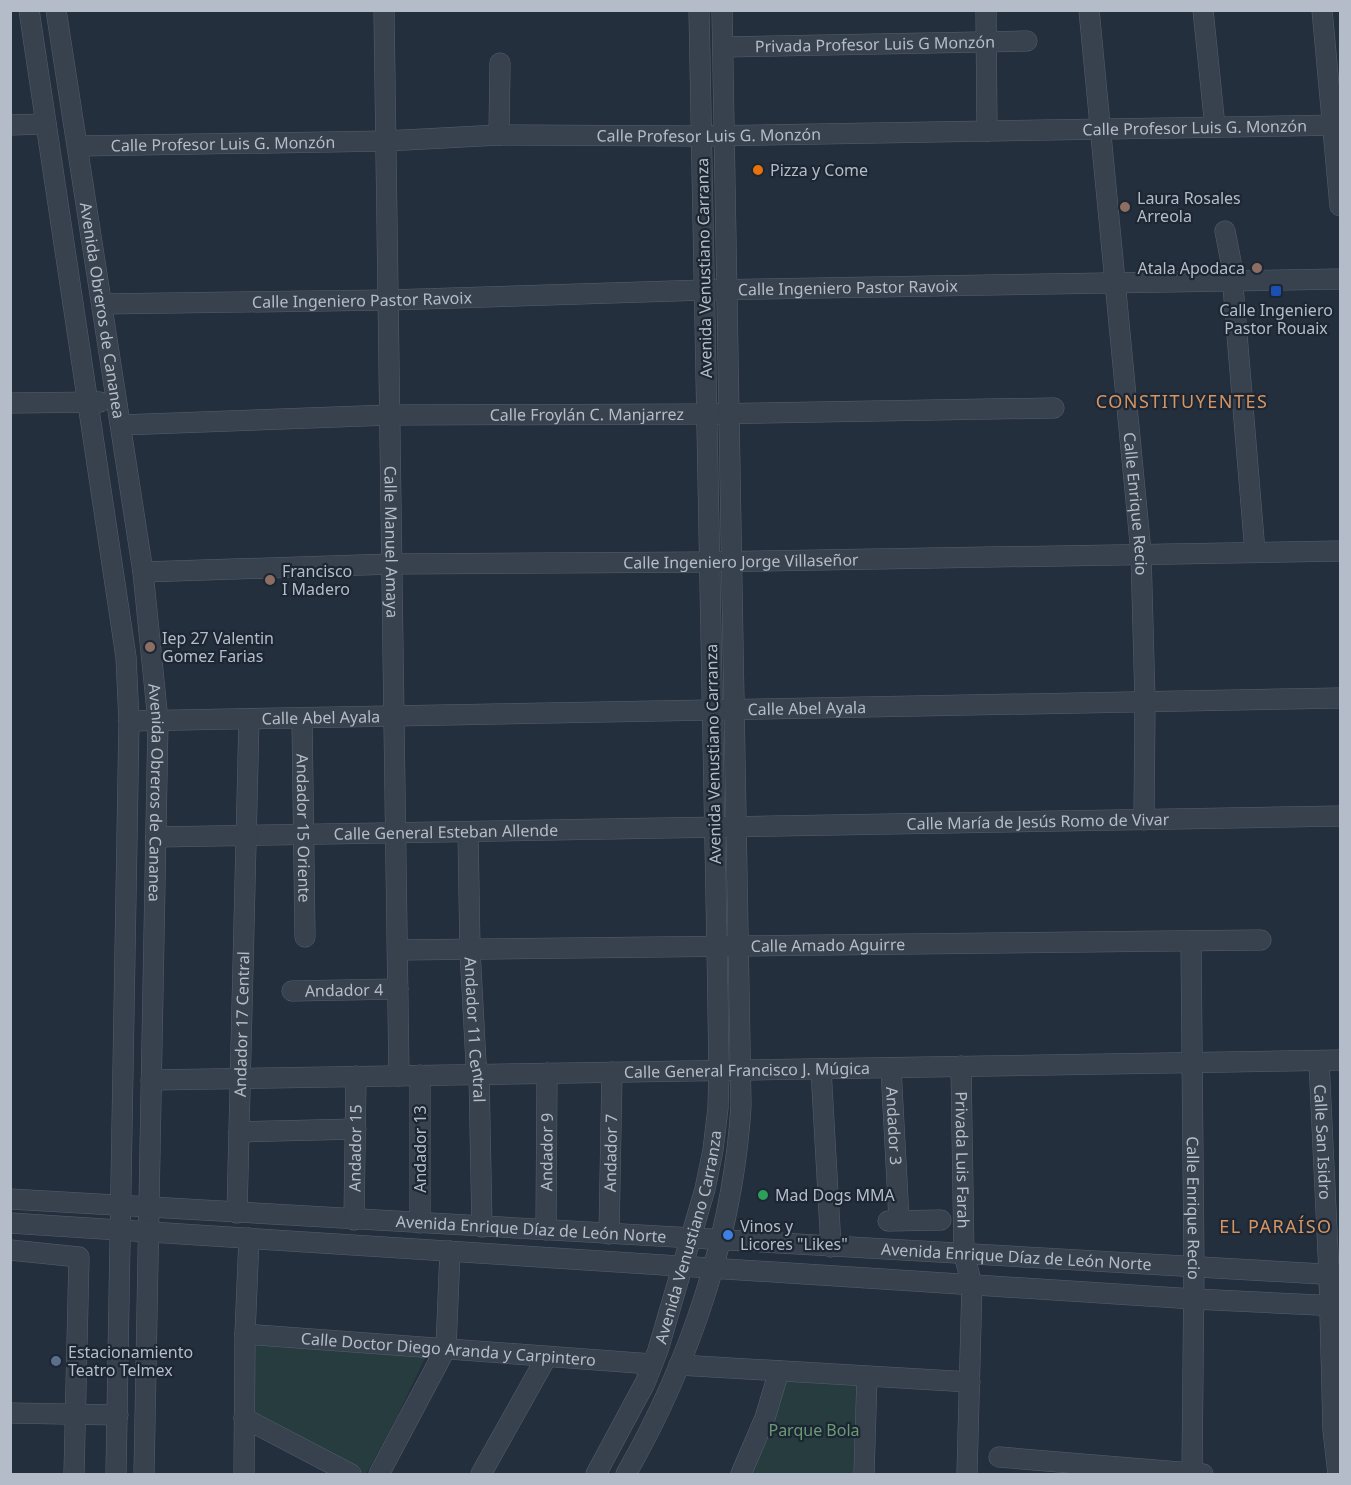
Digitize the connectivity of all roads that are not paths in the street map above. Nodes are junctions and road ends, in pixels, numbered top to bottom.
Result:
1 (29, 10) edge
2 (56, 10) edge
3 (384, 10) edge
4 (699, 10) edge
5 (723, 10) edge
6 (986, 10) edge
7 (1089, 10) edge
8 (1203, 10) edge
9 (1322, 10) edge
10 (1027, 41) dead end
11 (986, 42) junction
12 (723, 47) junction
13 (500, 63) dead end
14 (46, 124) junction
15 (10, 125) edge
16 (1337, 125) edge
17 (1215, 127) junction
18 (1099, 128) junction
19 (987, 131) junction
20 (499, 135) junction
21 (702, 136) junction
22 (724, 136) junction
23 (386, 141) junction
24 (79, 146) junction
25 (1341, 206) edge
26 (1226, 231) dead end
27 (1341, 279) edge
28 (1232, 281) junction
29 (1114, 283) junction
30 (727, 289) junction
31 (705, 290) junction
32 (388, 300) junction
33 (102, 304) junction
34 (117, 401) junction
35 (89, 402) junction
36 (10, 403) edge
37 (1054, 408) dead end
38 (707, 414) junction
39 (729, 414) junction
40 (390, 415) junction
41 (121, 425) junction
42 (1341, 551) edge
43 (1254, 552) junction
44 (1141, 553) junction
45 (731, 561) junction
46 (710, 562) junction
47 (392, 564) junction
48 (143, 572) junction
49 (1341, 698) edge
50 (1145, 701) junction
51 (713, 710) junction
52 (733, 710) junction
53 (394, 716) junction
54 (302, 718) junction
55 (249, 719) junction
56 (129, 721) junction
57 (159, 721) junction
58 (1341, 816) edge
59 (1144, 820) junction
60 (735, 827) junction
61 (715, 828) junction
62 (468, 832) junction
63 (396, 833) junction
64 (304, 835) junction
65 (246, 836) junction
66 (156, 837) junction
67 (305, 937) dead end
68 (1261, 940) dead end
69 (1191, 941) junction
70 (717, 946) junction
71 (737, 946) junction
72 (470, 950) junction
73 (398, 951) junction
74 (398, 989) junction
75 (292, 991) dead end
76 (1341, 1060) edge
77 (1319, 1061) junction
78 (1194, 1063) junction
79 (961, 1066) junction
80 (891, 1068) junction
81 (821, 1069) junction
82 (719, 1070) junction
83 (741, 1070) junction
84 (612, 1072) junction
85 (547, 1073) junction
86 (479, 1074) junction
87 (420, 1075) junction
88 (356, 1076) junction
89 (399, 1076) junction
90 (240, 1078) junction
91 (151, 1080) junction
92 (356, 1129) junction
93 (239, 1132) junction
94 (10, 1199) edge
95 (122, 1206) junction
96 (149, 1208) junction
97 (237, 1213) junction
98 (354, 1220) junction
99 (900, 1220) junction
100 (941, 1220) dead end
101 (10, 1223) edge
102 (420, 1223) junction
103 (482, 1227) junction
104 (122, 1230) junction
105 (546, 1230) junction
106 (148, 1232) junction
107 (609, 1234) junction
108 (249, 1238) junction
109 (691, 1239) junction
110 (720, 1240) junction
111 (831, 1247) junction
112 (10, 1250) edge
113 (450, 1251) junction
114 (916, 1252) junction
115 (964, 1255) junction
116 (684, 1265) junction
117 (713, 1267) junction
118 (1194, 1267) junction
119 (1335, 1275) edge
120 (972, 1284) junction
121 (1194, 1299) junction
122 (1335, 1305) edge
123 (244, 1334) junction
124 (446, 1348) junction
125 (546, 1358) junction
126 (652, 1364) junction
127 (679, 1365) junction
128 (779, 1371) junction
129 (867, 1377) junction
130 (970, 1382) junction
131 (10, 1413) edge
132 (75, 1413) junction
133 (118, 1415) junction
134 (244, 1418) junction
135 (1337, 1430) edge
136 (999, 1457) dead end
137 (117, 1469) edge
138 (147, 1473) edge
139 (74, 1474) edge
140 (244, 1474) edge
141 (351, 1474) edge
142 (379, 1474) edge
143 (481, 1474) edge
144 (596, 1474) edge
145 (626, 1474) edge
146 (741, 1474) edge
147 (864, 1474) edge
148 (967, 1474) edge
149 (1196, 1474) edge
150 (1338, 1474) edge

1 - 14 street, Avenida Obreros de Cananea
2 - 24 street, Avenida Obreros de Cananea
3 - 23 street, Calle Manuel Amaya
4 - 21 street, Avenida Venustiano Carranza
5 - 12 street, Avenida Venustiano Carranza
6 - 11 street
7 - 18 street, Calle Enrique Recio
8 - 17 street
9 - 16 street
10 - 11 street, Privada Profesor Luis G Monzón
11 - 12 street, Privada Profesor Luis G Monzón
11 - 19 street
12 - 22 street, Avenida Venustiano Carranza
13 - 20 street
14 - 15 street
14 - 35 street, Avenida Obreros de Cananea
16 - 17 street, Calle Profesor Luis G. Monzón
16 - 25 street
17 - 18 street, Calle Profesor Luis G. Monzón
18 - 19 street, Calle Profesor Luis G. Monzón
18 - 29 street, Calle Enrique Recio
19 - 22 street, Calle Profesor Luis G. Monzón
20 - 21 street, Calle Profesor Luis G. Monzón
20 - 23 street, Calle Profesor Luis G. Monzón
21 - 22 street, Calle Profesor Luis G. Monzón
21 - 31 street, Avenida Venustiano Carranza
22 - 30 street, Avenida Venustiano Carranza
23 - 24 street, Calle Profesor Luis G. Monzón
23 - 32 street, Calle Manuel Amaya
24 - 33 street, Avenida Obreros de Cananea
26 - 28 street
27 - 28 street, Calle Ingeniero Pastor Ravoix
28 - 29 street, Calle Ingeniero Pastor Ravoix
28 - 43 street
29 - 30 street, Calle Ingeniero Pastor Ravoix
29 - 44 street, Calle Enrique Recio
30 - 31 street, Calle Ingeniero Pastor Ravoix
30 - 39 street, Avenida Venustiano Carranza
31 - 32 street, Calle Ingeniero Pastor Ravoix
31 - 38 street, Avenida Venustiano Carranza
32 - 33 street, Calle Ingeniero Pastor Ravoix
32 - 40 street, Calle Manuel Amaya
33 - 34 street, Avenida Obreros de Cananea
34 - 35 street
34 - 41 street, Avenida Obreros de Cananea
35 - 36 street
35 - 56 street, Avenida Obreros de Cananea
37 - 39 street, Calle Froylán C. Manjarrez
38 - 39 street, Calle Froylán C. Manjarrez
38 - 40 street, Calle Froylán C. Manjarrez
38 - 46 street, Avenida Venustiano Carranza
39 - 45 street, Avenida Venustiano Carranza
40 - 41 street, Calle Froylán C. Manjarrez
40 - 47 street, Calle Manuel Amaya
41 - 48 street, Avenida Obreros de Cananea
42 - 43 street, Calle Ingeniero Jorge Villaseñor
43 - 44 street, Calle Ingeniero Jorge Villaseñor
44 - 45 street, Calle Ingeniero Jorge Villaseñor
44 - 50 street, Calle Enrique Recio
45 - 46 street, Calle Ingeniero Jorge Villaseñor
45 - 52 street, Avenida Venustiano Carranza
46 - 47 street, Calle Ingeniero Jorge Villaseñor
46 - 51 street, Avenida Venustiano Carranza
47 - 48 street, Calle Ingeniero Jorge Villaseñor
47 - 53 street, Calle Manuel Amaya
48 - 57 street, Avenida Obreros de Cananea
49 - 50 street, Calle Abel Ayala
50 - 52 street, Calle Abel Ayala
50 - 59 street, Calle Enrique Recio
51 - 52 street, Calle Abel Ayala
51 - 53 street, Calle Abel Ayala
51 - 61 street, Avenida Venustiano Carranza
52 - 60 street, Avenida Venustiano Carranza
53 - 54 street, Calle Abel Ayala
53 - 63 street, Calle Manuel Amaya
54 - 55 street, Calle Abel Ayala
54 - 64 street, Andador 15 Oriente
55 - 57 street, Calle Abel Ayala
55 - 65 street, Andador 17 Central
56 - 57 street, Calle Abel Ayala
56 - 95 street, Avenida Obreros de Cananea
57 - 66 street, Avenida Obreros de Cananea
58 - 59 street, Calle María de Jesús Romo de Vivar
59 - 60 street, Calle María de Jesús Romo de Vivar
60 - 61 street, Calle General Esteban Allende
60 - 71 street, Avenida Venustiano Carranza
61 - 62 street, Calle General Esteban Allende
61 - 70 street, Avenida Venustiano Carranza
62 - 63 street, Calle General Esteban Allende
62 - 72 street, Andador 11 Central
63 - 64 street, Calle General Esteban Allende
63 - 73 street, Calle Manuel Amaya
64 - 65 street, Calle General Esteban Allende
64 - 67 street, Andador 15 Oriente
65 - 66 street, Calle General Esteban Allende
65 - 90 street, Andador 17 Central
66 - 91 street, Avenida Obreros de Cananea
68 - 69 street, Calle Amado Aguirre
69 - 71 street, Calle Amado Aguirre
69 - 78 street, Calle Enrique Recio
70 - 71 street, Calle Amado Aguirre
70 - 72 street, Calle Amado Aguirre
70 - 82 street, Avenida Venustiano Carranza
71 - 83 street, Avenida Venustiano Carranza
72 - 73 street, Calle Amado Aguirre
72 - 86 street, Andador 11 Central
73 - 74 street, Calle Manuel Amaya
74 - 75 street, Andador 4
74 - 89 street, Calle Manuel Amaya
76 - 77 street, Calle General Francisco J. Múgica
77 - 78 street, Calle General Francisco J. Múgica
77 - 119 street, Calle San Isidro
78 - 79 street, Calle General Francisco J. Múgica
78 - 118 street, Calle Enrique Recio
79 - 80 street, Calle General Francisco J. Múgica
79 - 115 street, Privada Luis Farah
80 - 81 street, Calle General Francisco J. Múgica
80 - 99 street, Andador 3
81 - 83 street, Calle General Francisco J. Múgica
81 - 111 street
82 - 83 street, Calle General Francisco J. Múgica
82 - 84 street, Calle General Francisco J. Múgica
82 - 109 street, Avenida Venustiano Carranza
83 - 110 street, Avenida Venustiano Carranza
84 - 85 street, Calle General Francisco J. Múgica
84 - 107 street, Andador 7
85 - 86 street, Calle General Francisco J. Múgica
85 - 105 street, Andador 9
86 - 87 street, Calle General Francisco J. Múgica
86 - 103 street, Andador 11 Central
87 - 89 street, Calle General Francisco J. Múgica
87 - 102 street, Andador 13
88 - 89 street, Calle General Francisco J. Múgica
88 - 90 street, Calle General Francisco J. Múgica
88 - 92 street, Andador 15
90 - 91 street, Calle General Francisco J. Múgica
90 - 93 street, Andador 17 Central
91 - 96 street, Avenida Obreros de Cananea
92 - 93 street
92 - 98 street, Andador 15
93 - 97 street, Andador 17 Central
94 - 95 street, Avenida Enrique Díaz de León Norte
95 - 96 street, Avenida Enrique Díaz de León Norte
95 - 104 street, Avenida Obreros de Cananea
96 - 97 street, Avenida Enrique Díaz de León Norte
96 - 106 street, Avenida Obreros de Cananea
97 - 98 street, Avenida Enrique Díaz de León Norte
98 - 102 street, Avenida Enrique Díaz de León Norte
99 - 100 street
99 - 114 street, Andador 3
101 - 104 street, Avenida Enrique Díaz de León Norte
102 - 103 street, Avenida Enrique Díaz de León Norte
103 - 105 street, Avenida Enrique Díaz de León Norte
104 - 106 street, Avenida Enrique Díaz de León Norte
104 - 133 street, Avenida Obreros de Cananea
105 - 107 street, Avenida Enrique Díaz de León Norte
106 - 108 street, Avenida Enrique Díaz de León Norte
106 - 138 street, Avenida Obreros de Cananea
107 - 109 street, Avenida Enrique Díaz de León Norte
108 - 113 street, Avenida Enrique Díaz de León Norte
108 - 123 street
109 - 110 street, Avenida Enrique Díaz de León Norte
109 - 116 street, Avenida Venustiano Carranza
110 - 111 street, Avenida Enrique Díaz de León Norte
110 - 117 street, Avenida Venustiano Carranza
111 - 114 street, Avenida Enrique Díaz de León Norte
112 - 132 street
113 - 116 street, Avenida Enrique Díaz de León Norte
113 - 124 street
114 - 115 street, Avenida Enrique Díaz de León Norte
115 - 118 street, Avenida Enrique Díaz de León Norte
115 - 120 street, Privada Luis Farah
116 - 117 street, Avenida Enrique Díaz de León Norte
116 - 126 street, Avenida Venustiano Carranza
117 - 120 street, Avenida Enrique Díaz de León Norte
117 - 127 street, Avenida Venustiano Carranza
118 - 119 street, Avenida Enrique Díaz de León Norte
118 - 121 street, Calle Enrique Recio
119 - 122 street, Calle San Isidro
120 - 121 street, Avenida Enrique Díaz de León Norte
120 - 130 street, Privada Luis Farah
121 - 122 street, Avenida Enrique Díaz de León Norte
121 - 149 street, Calle Enrique Recio
122 - 135 street, Calle San Isidro
123 - 124 street, Calle Doctor Diego Aranda y Carpintero
123 - 134 street
124 - 125 street, Calle Doctor Diego Aranda y Carpintero
124 - 142 street
125 - 126 street, Calle Doctor Diego Aranda y Carpintero
125 - 143 street
126 - 144 street, Avenida Venustiano Carranza
127 - 128 street
127 - 145 street, Avenida Venustiano Carranza
128 - 129 street
128 - 146 street
129 - 130 street
129 - 147 street
130 - 148 street, Privada Luis Farah
131 - 132 street
132 - 133 street
132 - 139 street
133 - 137 street, Avenida Obreros de Cananea
134 - 140 street
134 - 141 street
135 - 150 street, Calle San Isidro
136 - 149 street
137 - 138 street

